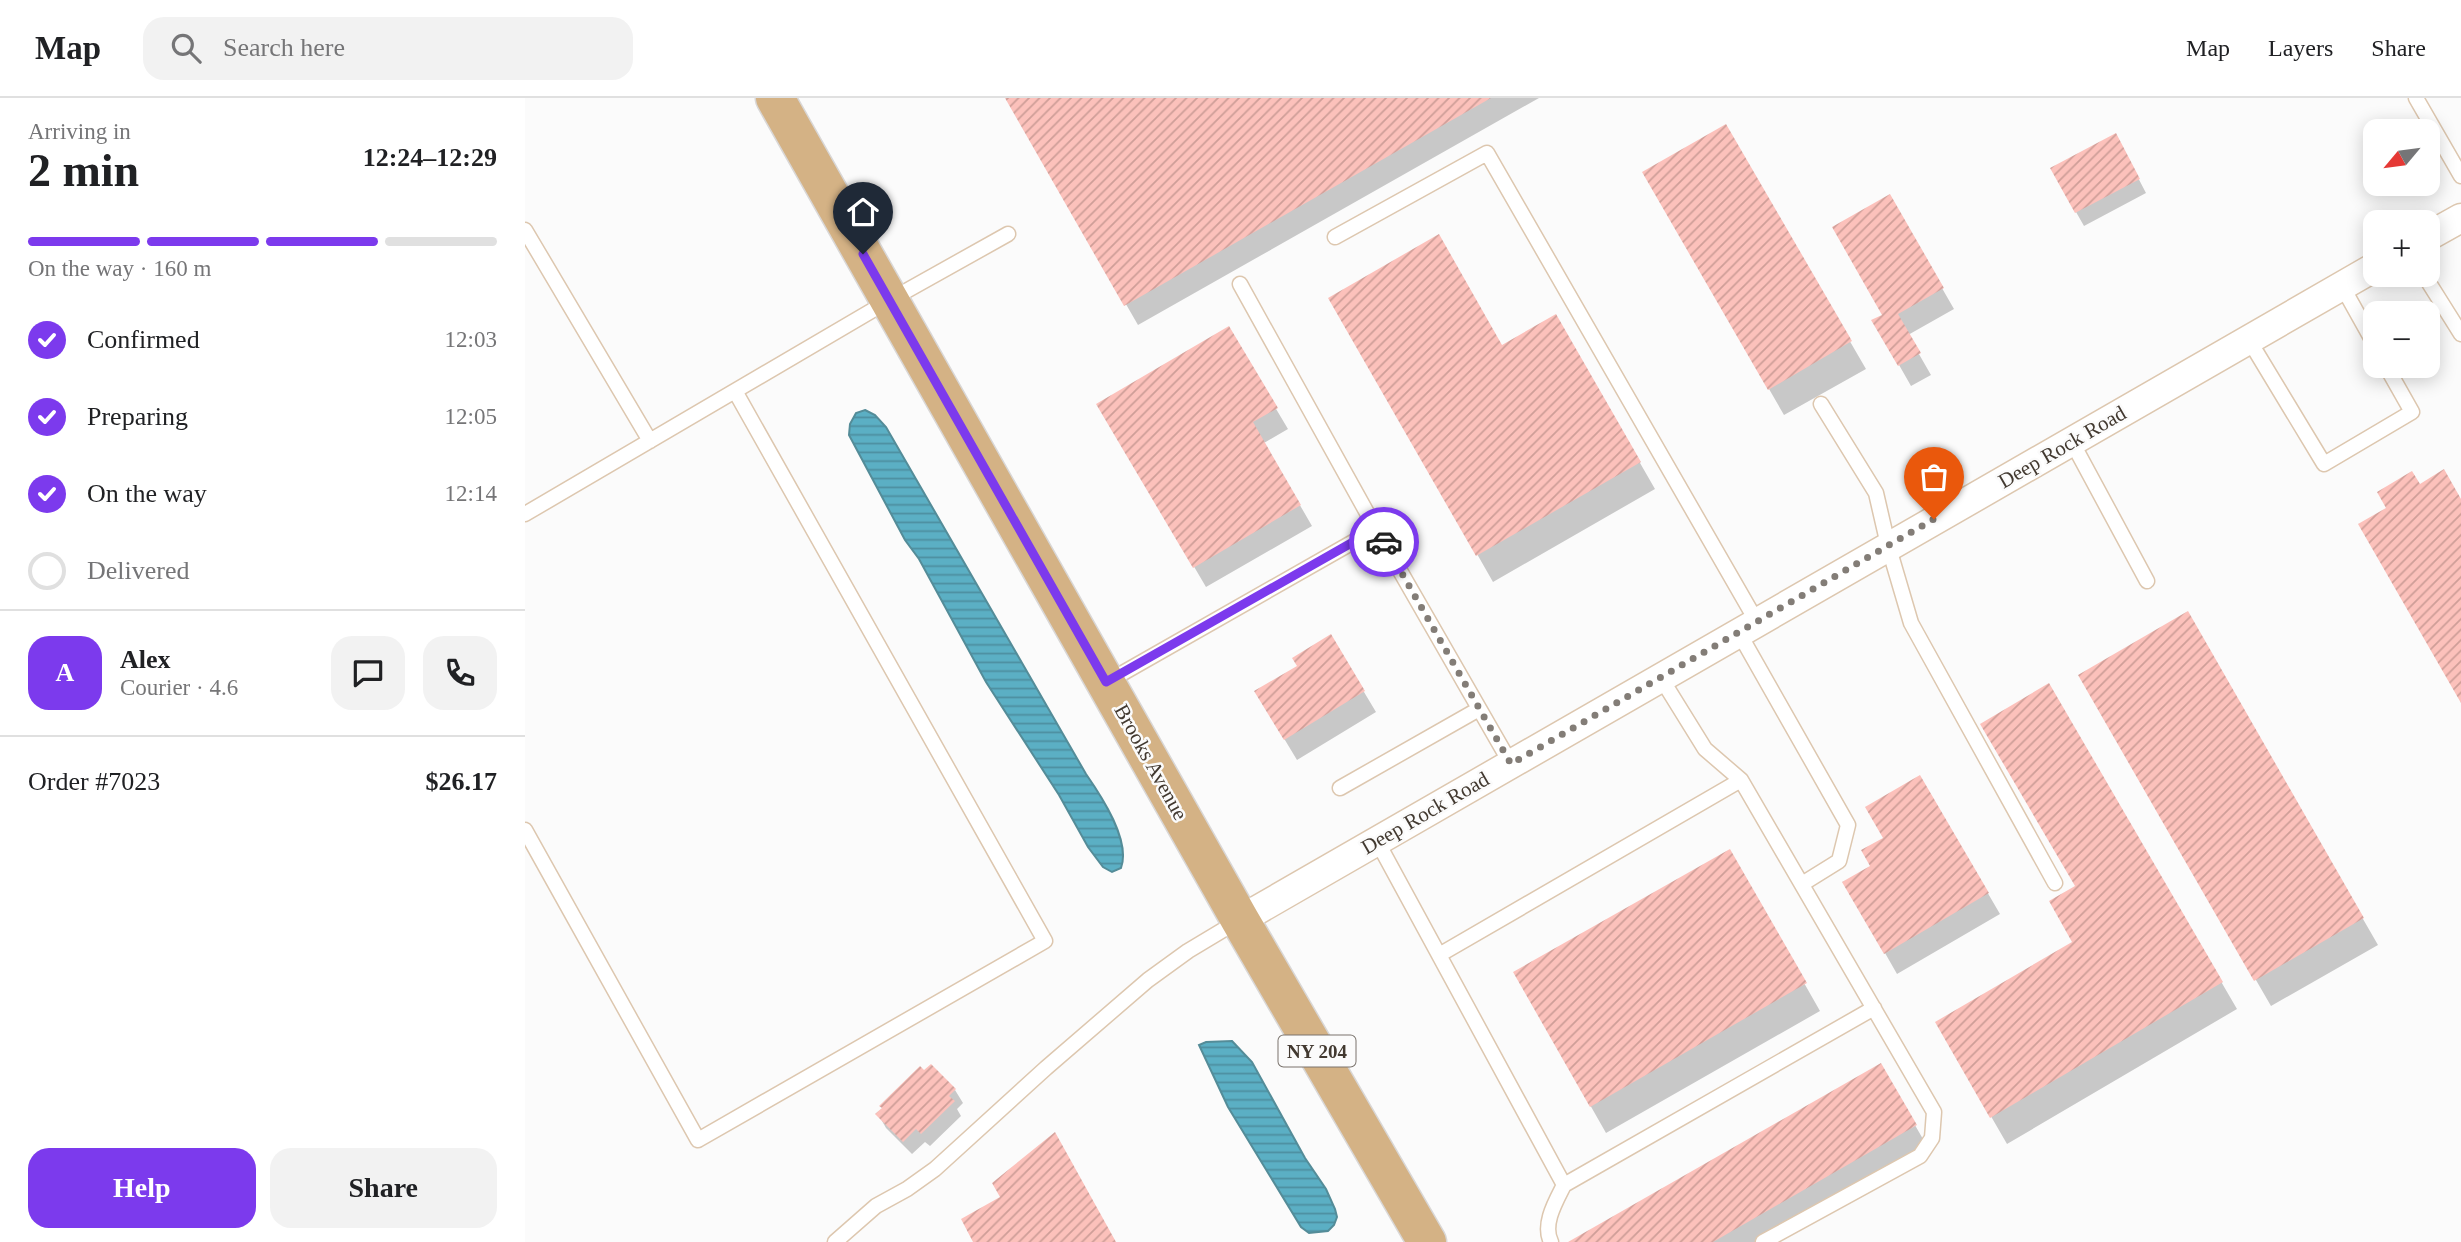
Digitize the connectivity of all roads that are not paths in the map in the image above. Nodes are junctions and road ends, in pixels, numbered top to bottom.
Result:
1 (775, 98) edge
2 (2416, 98) edge
3 (2461, 176) edge
4 (2461, 218) edge
5 (525, 230) edge
6 (2440, 230) edge
7 (1008, 234) dead end
8 (1335, 237) dead end
9 (2363, 274) edge
10 (1240, 284) dead end
11 (2342, 286) junction
12 (2432, 287) edge
13 (890, 300) junction
14 (2363, 324) edge
15 (2461, 334) edge
16 (2249, 340) junction
17 (2393, 378) edge
18 (735, 391) junction
19 (1821, 404) dead end
20 (650, 441) junction
21 (2072, 442) junction
22 (525, 514) edge
23 (1376, 529) junction
24 (1888, 545) junction
25 (2147, 581) dead end
26 (1748, 628) junction
27 (1661, 678) junction
28 (1106, 682) junction
29 (1479, 709) junction
30 (1511, 764) junction
31 (1741, 780) junction
32 (1340, 788) dead end
33 (525, 830) edge
34 (1377, 841) junction
35 (2055, 883) dead end
36 (1801, 884) junction
37 (1240, 920) junction
38 (1439, 955) junction
39 (1874, 1008) junction
40 (1565, 1185) junction
41 (835, 1242) edge
42 (1427, 1242) edge
43 (1551, 1242) edge
44 (1763, 1242) edge

1 - 13 main road, Brooks Avenue / NY 204
2 - 3 lane
4 - 6 street
5 - 20 lane
7 - 13 lane
8 - 26 lane
9 - 11 street, Deep Rock Road
10 - 23 lane
11 - 14 lane
11 - 16 street, Deep Rock Road
12 - 15 lane
13 - 18 lane
13 - 28 main road, Brooks Avenue / NY 204
16 - 17 lane
16 - 21 street, Deep Rock Road
18 - 20 lane
18 - 33 lane
19 - 24 lane
20 - 22 lane
21 - 24 street, Deep Rock Road
21 - 25 lane
23 - 28 lane
23 - 29 lane
24 - 26 street, Deep Rock Road
24 - 35 lane
26 - 27 street, Deep Rock Road
26 - 36 lane
27 - 30 street, Deep Rock Road
27 - 31 lane
28 - 37 main road, Brooks Avenue / NY 204
29 - 30 lane
29 - 32 lane
30 - 34 street, Deep Rock Road
31 - 36 lane
31 - 38 lane
34 - 37 street, Deep Rock Road
34 - 38 lane
36 - 39 lane
37 - 41 lane
37 - 42 main road, Brooks Avenue / NY 204
38 - 40 lane
39 - 40 lane
39 - 44 lane
40 - 43 lane

